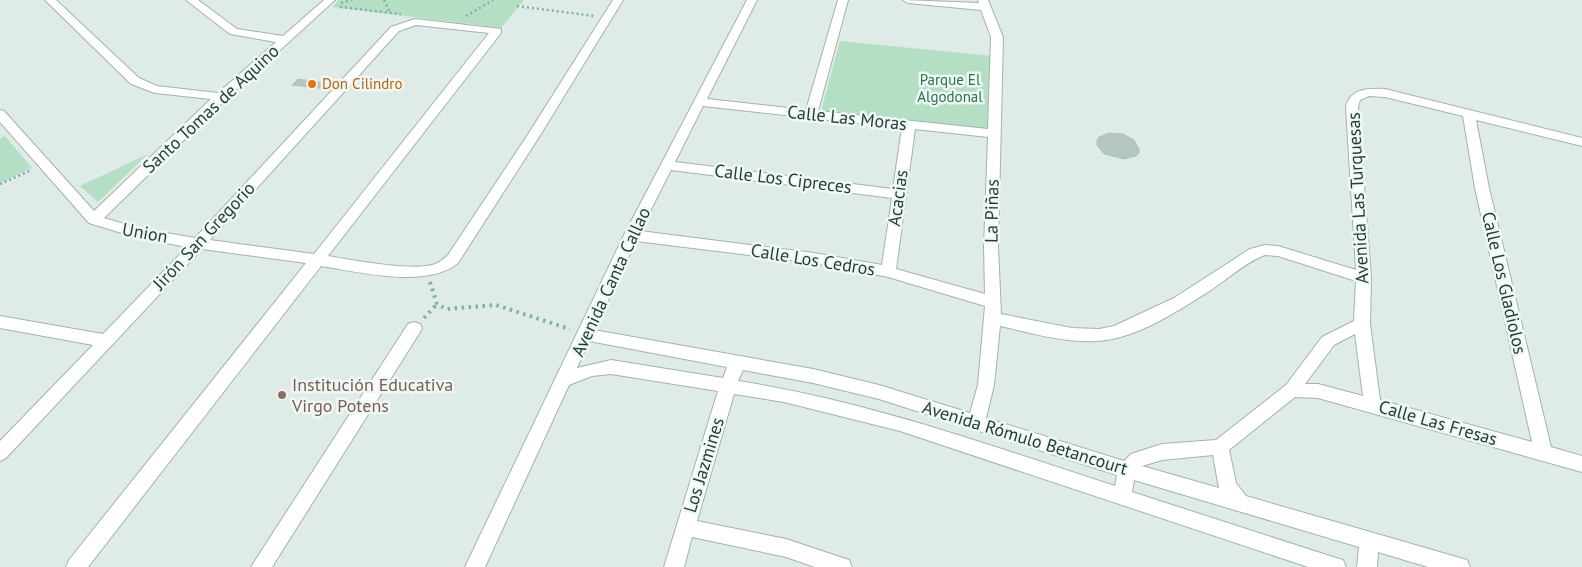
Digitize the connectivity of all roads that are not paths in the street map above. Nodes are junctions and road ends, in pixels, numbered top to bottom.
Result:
1 (50, 0) edge
2 (191, 0) edge
3 (618, 0) edge
4 (752, 0) edge
5 (844, 0) edge
6 (908, 0) edge
7 (334, 2) edge
8 (984, 3) edge
9 (285, 40) junction
10 (221, 98) junction
11 (699, 102) junction
12 (1469, 113) junction
13 (0, 114) edge
14 (811, 115) junction
15 (909, 125) junction
16 (995, 134) junction
17 (1582, 142) edge
18 (668, 165) junction
19 (898, 194) junction
20 (94, 220) junction
21 (631, 235) junction
22 (199, 242) junction
23 (316, 259) junction
24 (888, 272) junction
25 (1364, 278) junction
26 (991, 302) junction
27 (993, 318) junction
28 (0, 322) edge
29 (1362, 324) junction
30 (414, 328) road end
31 (585, 334) junction
32 (107, 341) junction
33 (737, 363) junction
34 (564, 380) junction
35 (728, 386) junction
36 (1292, 390) junction
37 (1372, 404) junction
38 (976, 422) junction
39 (1220, 447) junction
40 (0, 453) edge
41 (1543, 453) junction
42 (1582, 464) edge
43 (1127, 470) junction
44 (1122, 497) junction
45 (1240, 503) junction
46 (686, 527) junction
47 (1368, 540) junction
48 (76, 567) edge
49 (262, 567) edge
50 (475, 567) edge
51 (674, 567) edge
52 (842, 567) edge
53 (1336, 567) edge
54 (1367, 567) edge
55 (1460, 567) edge

1 - 10 street
2 - 9 street
3 - 23 street, Union
4 - 11 street, Avenida Canta Callao
5 - 14 street
6 - 8 street
7 - 9 street, Santo Tomas de Aquino
8 - 16 street, La Piñas
9 - 10 street, Santo Tomas de Aquino
10 - 20 street, Santo Tomas de Aquino
11 - 14 street, Calle Las Moras
11 - 18 street, Avenida Canta Callao
12 - 17 street, Avenida Las Turquesas
12 - 25 street, Avenida Las Turquesas
12 - 41 street, Calle Los Gladiolos
13 - 20 street, Union
14 - 15 street, Calle Las Moras
15 - 16 street, Calle Las Moras
15 - 19 street, Acacias
16 - 26 street, La Piñas
18 - 19 street, Calle Los Cipreces
18 - 21 street, Avenida Canta Callao
19 - 24 street, Acacias
20 - 22 street, Union
21 - 24 street, Calle Los Cedros
21 - 31 street, Avenida Canta Callao
22 - 23 street, Union
22 - 23 street, Jirón San Gregorio
22 - 32 street, Jirón San Gregorio
23 - 48 street
24 - 26 street, Calle Los Cedros
25 - 27 street
25 - 29 street, Avenida Las Turquesas
26 - 27 street, La Piñas
27 - 38 street, La Piñas
28 - 32 street
29 - 36 street
29 - 37 street, Avenida Las Turquesas
30 - 49 street
31 - 33 street, Avenida Rómulo Betancourt
31 - 34 street, Avenida Canta Callao
32 - 40 street, Jirón San Gregorio
33 - 35 street, Los Jazmines
33 - 38 street, Avenida Rómulo Betancourt
34 - 35 street, Avenida Rómulo Betancourt
34 - 50 street, Avenida Canta Callao
35 - 44 street, Avenida Rómulo Betancourt
35 - 46 street, Los Jazmines
36 - 37 street, Calle Las Fresas
36 - 39 street
37 - 41 street, Calle Las Fresas
38 - 43 street, Avenida Rómulo Betancourt
39 - 43 street
39 - 45 street
41 - 42 street, Calle Las Fresas
43 - 44 street
43 - 45 street, Avenida Rómulo Betancourt
44 - 53 street, Avenida Rómulo Betancourt
45 - 47 street, Avenida Rómulo Betancourt
46 - 51 street, Los Jazmines
46 - 52 street
47 - 54 street
47 - 55 street, Avenida Rómulo Betancourt

